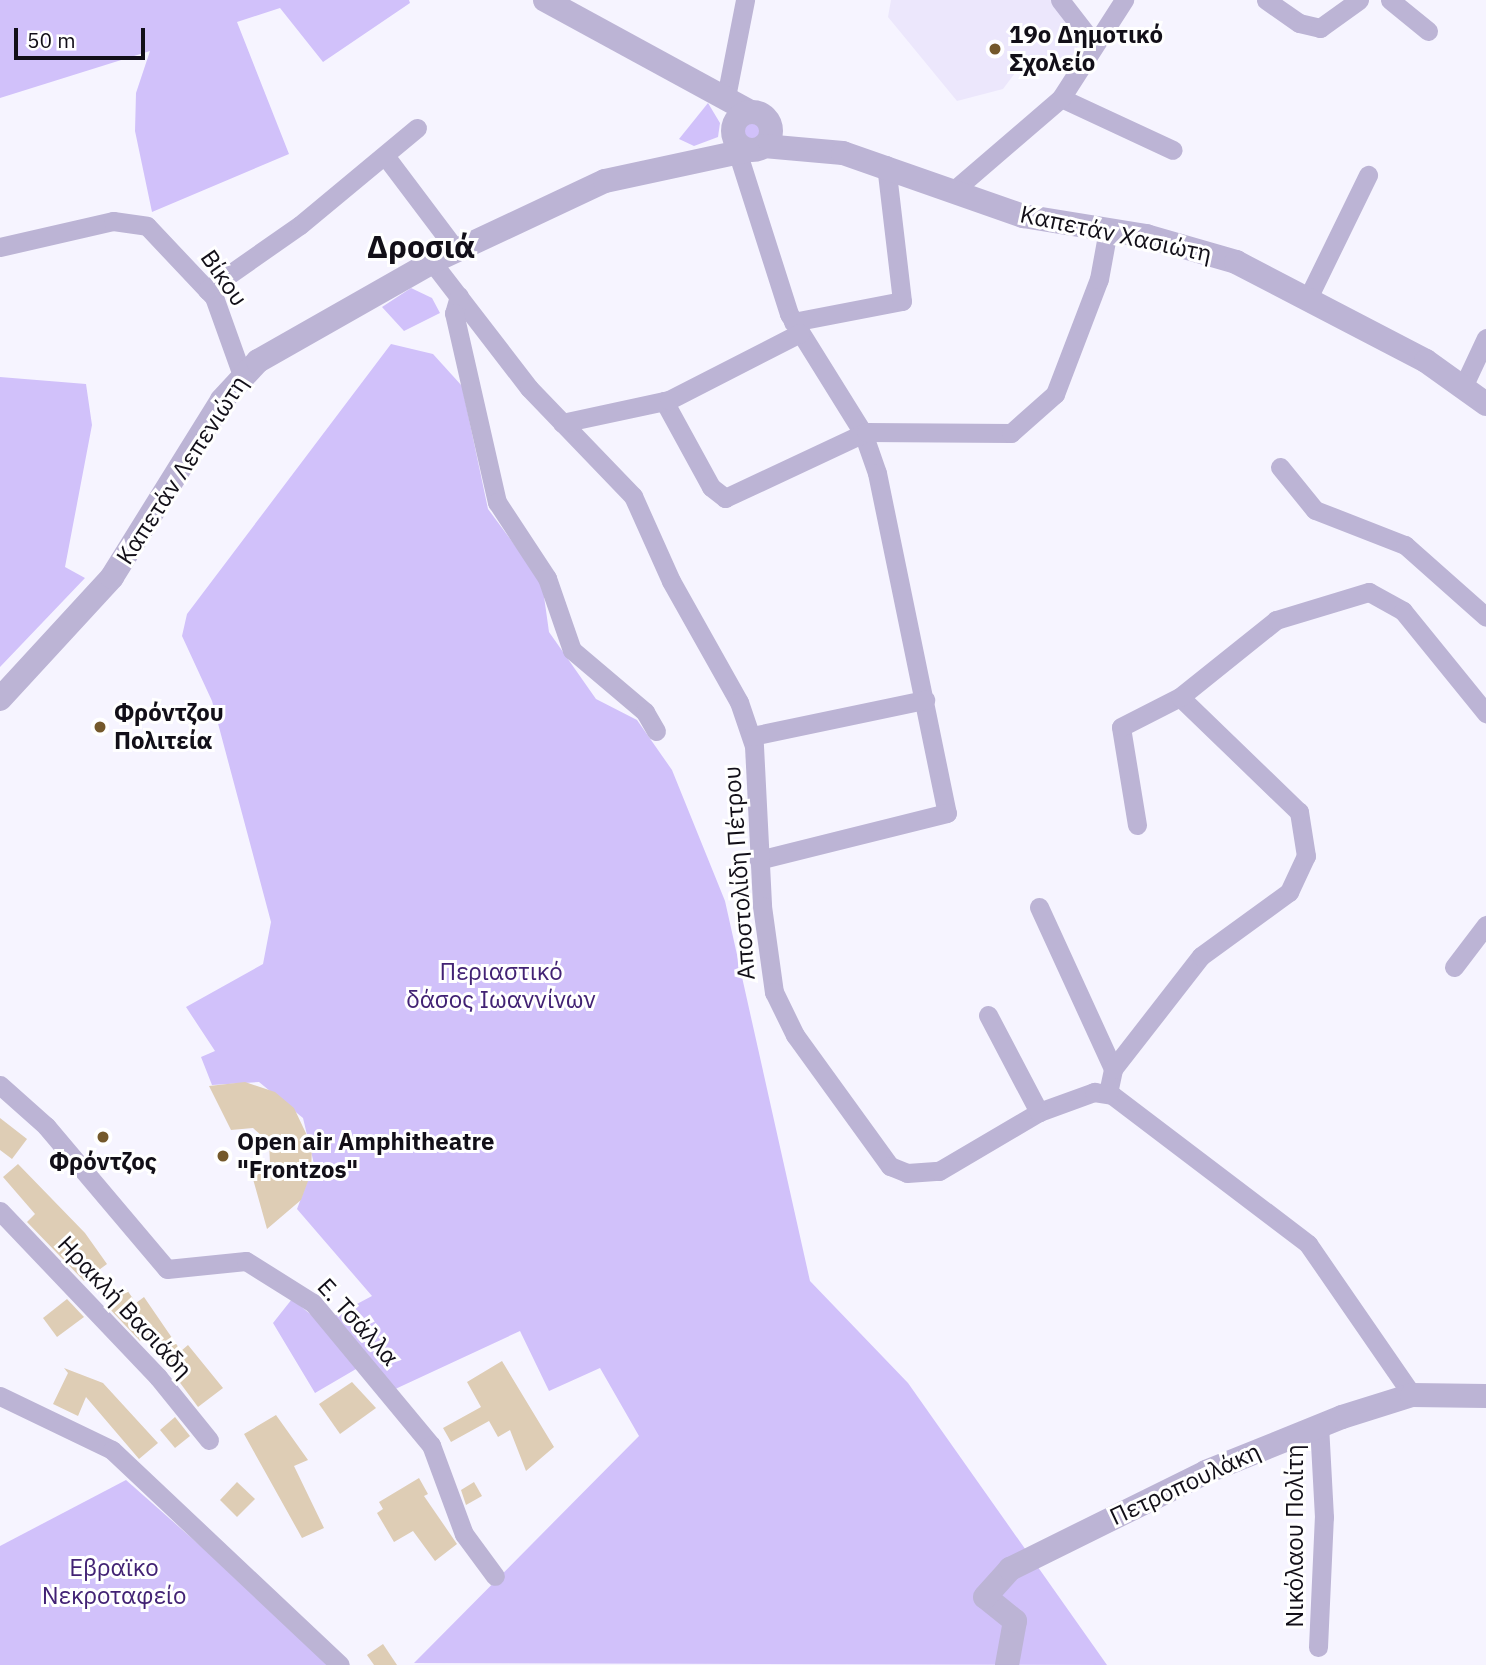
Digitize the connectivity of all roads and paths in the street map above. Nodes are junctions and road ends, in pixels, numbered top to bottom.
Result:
1 (545, 0) edge
2 (745, 0) edge
3 (1060, 0) edge
4 (1124, 0) edge
5 (1266, 0) edge
6 (1359, 0) edge
7 (1390, 0) edge
8 (1428, 31) dead end
9 (1094, 44) junction
10 (726, 97) junction
11 (1061, 98) junction
12 (417, 128) dead end
13 (745, 137) junction
14 (1173, 150) dead end
15 (386, 158) junction
16 (886, 165) junction
17 (1368, 174) dead end
18 (953, 191) junction
19 (1108, 230) junction
20 (0, 247) edge
21 (456, 250) junction
22 (432, 262) junction
23 (207, 290) junction
24 (459, 296) junction
25 (1308, 298) junction
26 (796, 327) junction
27 (1486, 338) edge
28 (242, 375) junction
29 (1463, 387) junction
30 (664, 401) junction
31 (1486, 404) edge
32 (562, 423) junction
33 (863, 433) junction
34 (1280, 467) dead end
35 (1486, 617) edge
36 (1180, 697) junction
37 (0, 699) edge
38 (925, 700) junction
39 (1486, 713) edge
40 (656, 731) dead end
41 (752, 736) junction
42 (1137, 825) dead end
43 (759, 860) junction
44 (1040, 907) dead end
45 (1486, 925) edge
46 (1454, 967) dead end
47 (988, 1015) dead end
48 (1113, 1069) junction
49 (0, 1085) edge
50 (1108, 1093) junction
51 (1040, 1112) junction
52 (0, 1212) edge
53 (1412, 1395) junction
54 (0, 1396) edge
55 (1485, 1401) edge
56 (1319, 1425) junction
57 (209, 1440) dead end
58 (495, 1576) dead end
59 (1318, 1647) dead end
60 (340, 1665) edge
61 (1007, 1665) edge

1 - 10 street
2 - 10 street
3 - 9 street
4 - 9 street
5 - 6 street
7 - 8 street
9 - 11 street
10 - 13 street
11 - 14 street
11 - 18 street
12 - 15 street
13 - 16 street, Καπετάν Χασιώτη
13 - 21 street, Καπετάν Λεπενιώτη
13 - 26 street
15 - 21 street
15 - 23 street
16 - 18 street, Καπετάν Χασιώτη
16 - 26 street
17 - 25 street
18 - 19 street, Καπετάν Χασιώτη
19 - 25 street, Καπετάν Χασιώτη
19 - 33 street
20 - 23 street, Βίκου
21 - 22 street, Καπετάν Λεπενιώτη
22 - 24 street, Αποστολίδη Πέτρου
22 - 28 street, Καπετάν Λεπενιώτη
23 - 28 street, Βίκου
24 - 32 street, Αποστολίδη Πέτρου
24 - 40 street
25 - 29 street, Καπετάν Χασιώτη
26 - 30 street
26 - 33 street
27 - 29 street
28 - 37 street, Καπετάν Λεπενιώτη
29 - 31 street, Καπετάν Χασιώτη
30 - 32 street
30 - 33 street
32 - 41 street, Αποστολίδη Πέτρου
33 - 38 street
34 - 35 street
36 - 39 street
36 - 42 street
36 - 48 street
38 - 41 street
38 - 43 street
41 - 43 street, Αποστολίδη Πέτρου
43 - 51 street, Αποστολίδη Πέτρου
44 - 48 street
45 - 46 street
47 - 51 street
48 - 50 street
49 - 58 street, Ε. Τσάλλα
50 - 51 street, Αποστολίδη Πέτρου
50 - 53 street
52 - 57 street, Ηρακλή Βασιάδη
53 - 55 street, Πετροπουλάκη
53 - 56 street, Πετροπουλάκη
54 - 60 street
56 - 59 street, Νικόλαου Πολίτη
56 - 61 street, Πετροπουλάκη

